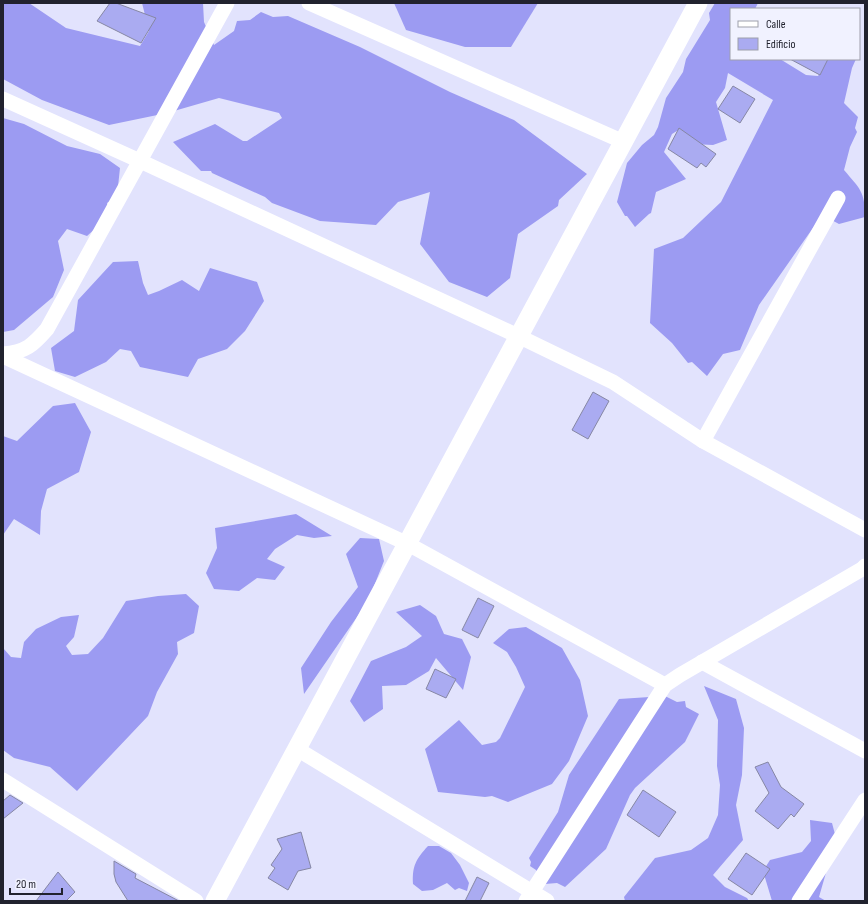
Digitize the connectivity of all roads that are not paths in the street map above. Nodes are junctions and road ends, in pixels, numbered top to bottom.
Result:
1 (227, 3) edge
2 (309, 3) edge
3 (698, 3) edge
4 (3, 99) edge
5 (624, 142) junction
6 (140, 161) junction
7 (838, 198) dead end
8 (518, 336) junction
9 (3, 355) edge
10 (703, 442) junction
11 (865, 530) edge
12 (408, 544) junction
13 (865, 566) edge
14 (702, 662) junction
15 (665, 685) junction
16 (297, 749) junction
17 (865, 751) edge
18 (3, 780) edge
19 (865, 800) edge
20 (529, 896) edge
21 (196, 901) edge
22 (215, 901) edge
23 (547, 901) edge
24 (798, 901) edge

1 - 6 street
2 - 5 street
3 - 5 street
4 - 6 street
5 - 8 street
6 - 8 street
6 - 9 street
7 - 10 street
8 - 10 street
8 - 12 street
9 - 12 street
10 - 11 street
12 - 15 street
12 - 16 street
13 - 14 street
14 - 15 street
14 - 17 street
15 - 20 street
16 - 20 street
16 - 22 street
18 - 21 street
19 - 24 street
20 - 23 street

